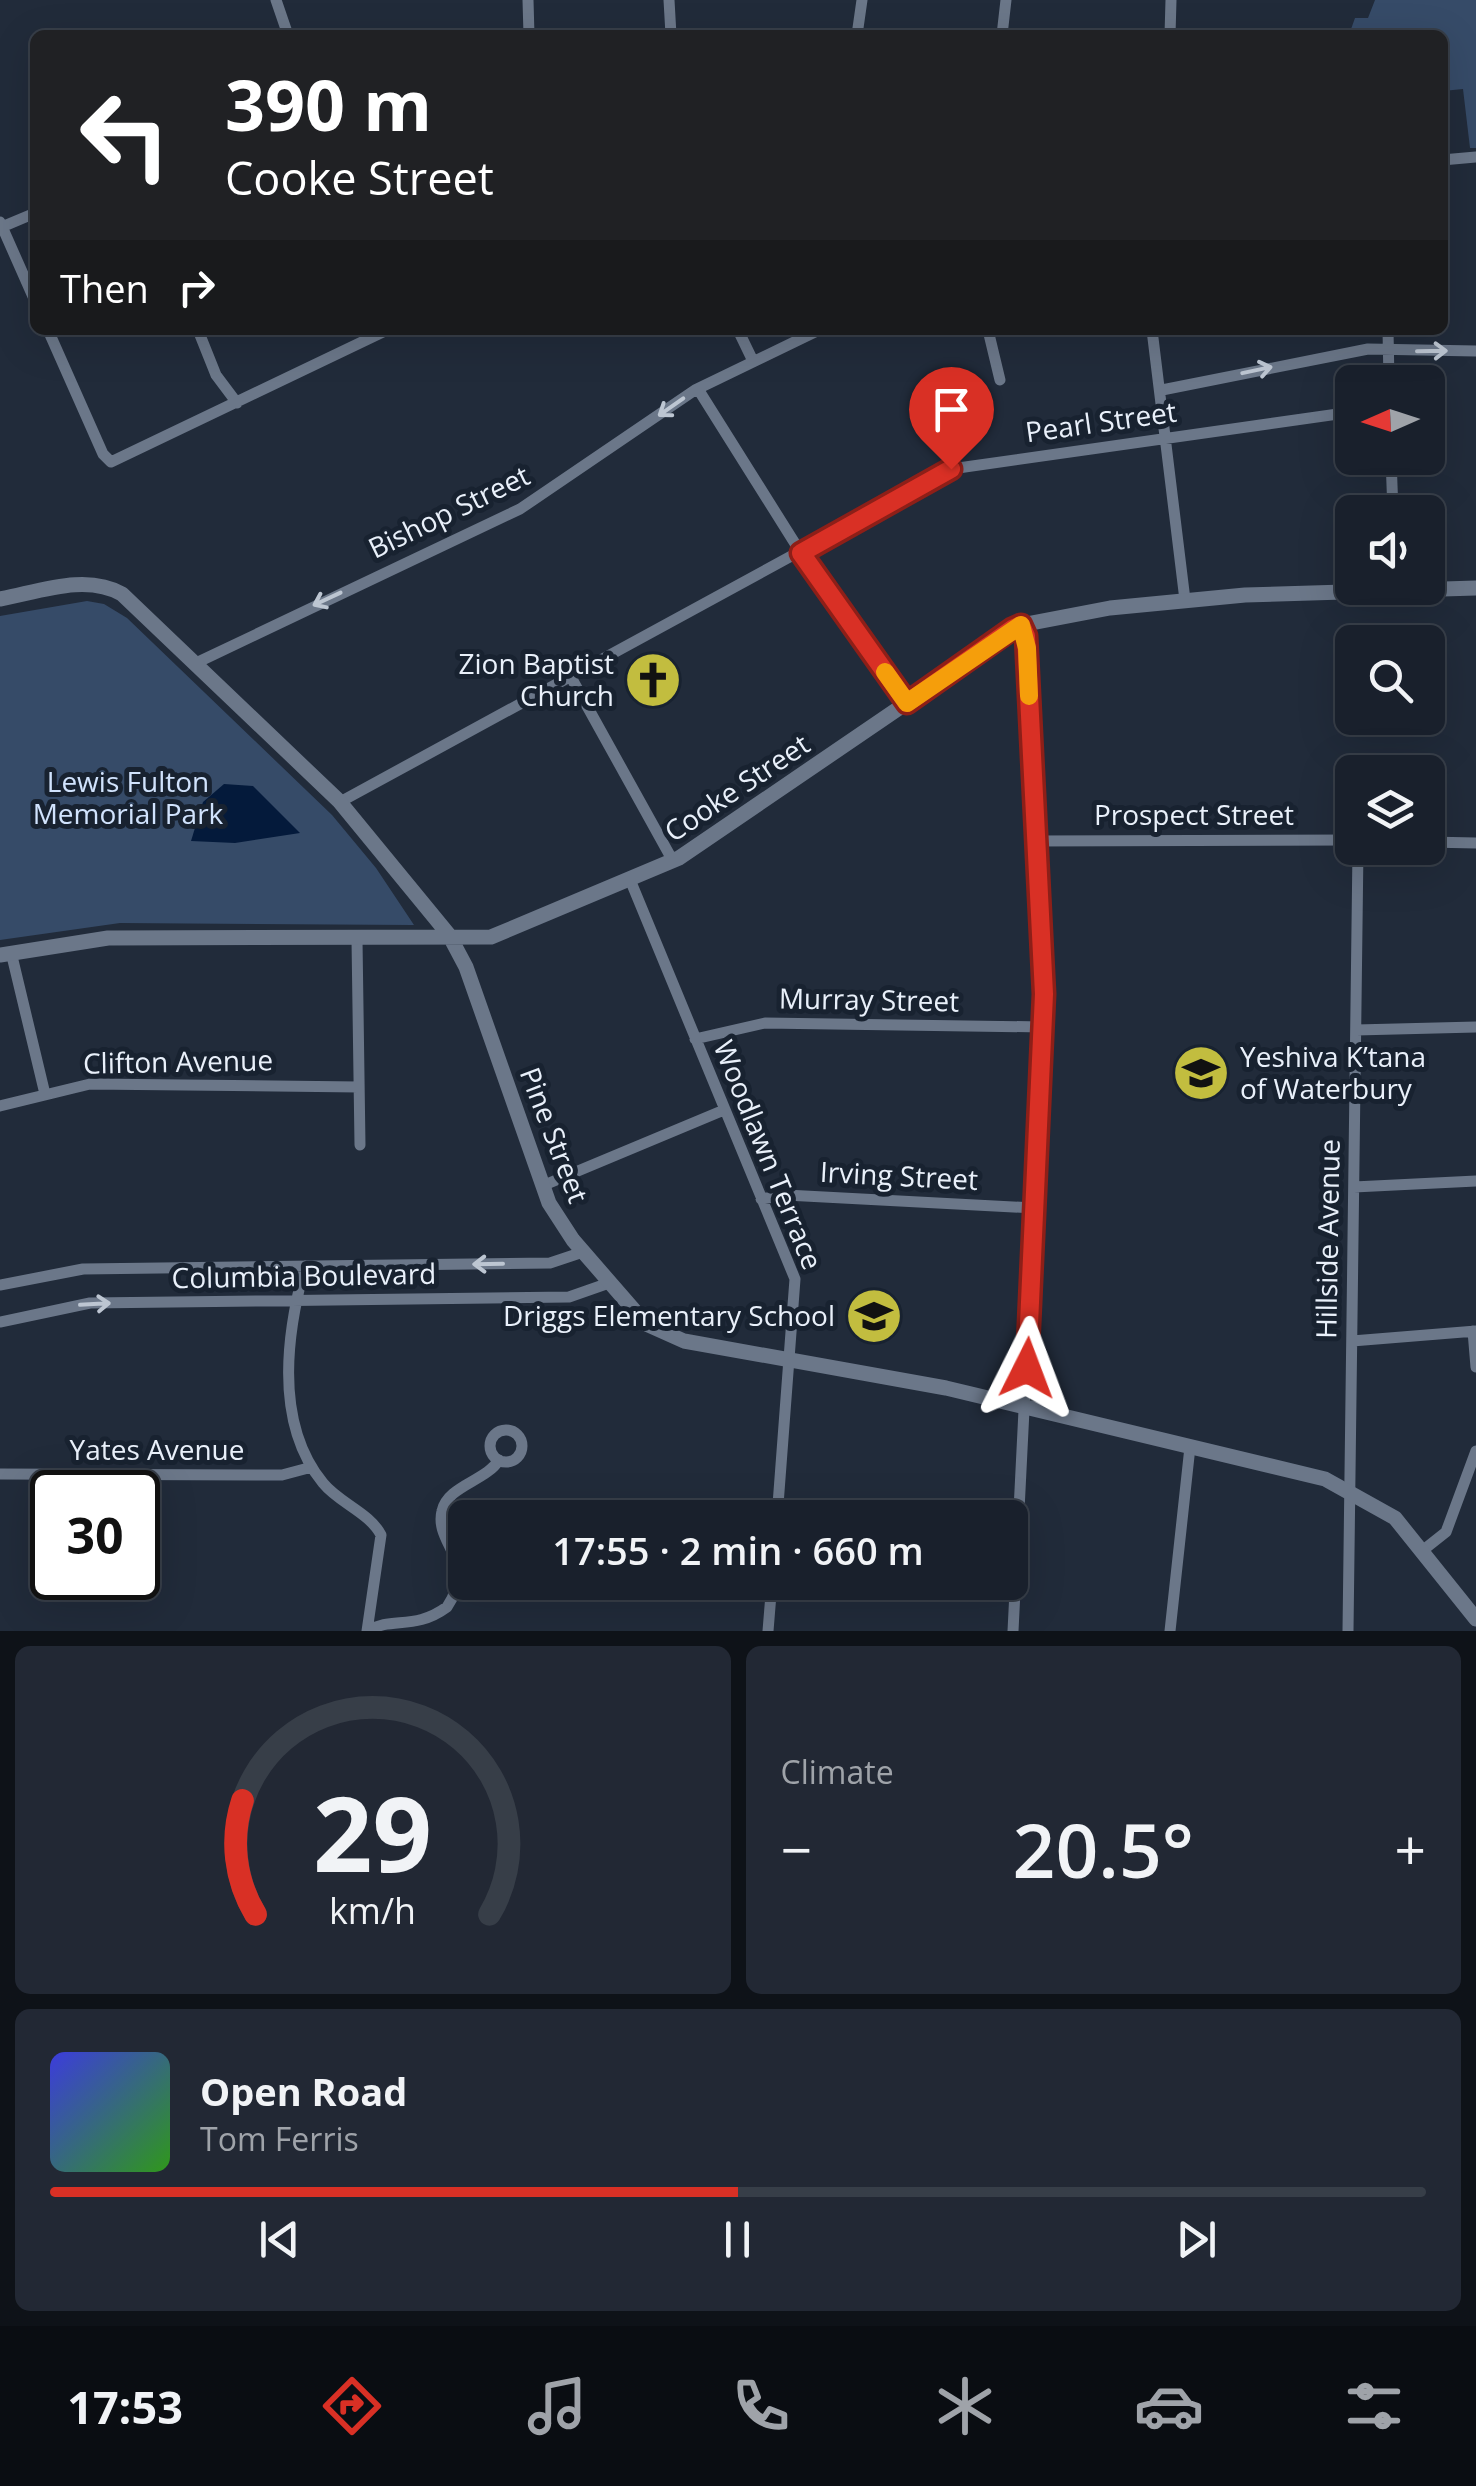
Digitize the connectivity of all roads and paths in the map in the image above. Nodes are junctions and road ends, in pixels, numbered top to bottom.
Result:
1 (276, 0) edge
2 (528, 0) edge
3 (669, 0) edge
4 (862, 0) edge
5 (1006, 0) edge
6 (1171, 0) edge
7 (286, 30) edge
8 (530, 30) edge
9 (671, 30) edge
10 (859, 30) edge
11 (1003, 30) edge
12 (1170, 30) edge
13 (1476, 157) edge
14 (1448, 159) edge
15 (30, 215) edge
16 (1, 225) edge
17 (30, 290) edge
18 (50, 335) edge
19 (200, 335) edge
20 (377, 335) edge
21 (740, 335) edge
22 (808, 335) edge
23 (989, 335) edge
24 (1153, 335) edge
25 (1388, 335) edge
26 (1388, 350) junction
27 (1476, 350) edge
28 (753, 361) junction
29 (1389, 365) edge
30 (1000, 380) dead end
31 (698, 388) junction
32 (1162, 390) junction
33 (237, 404) junction
34 (1335, 414) edge
35 (1167, 438) junction
36 (801, 553) junction
37 (1445, 588) edge
38 (1476, 588) edge
39 (1335, 591) edge
40 (0, 599) edge
41 (1185, 600) junction
42 (1021, 625) junction
43 (196, 662) junction
44 (572, 679) junction
45 (907, 703) junction
46 (340, 802) junction
47 (1335, 840) edge
48 (1036, 841) junction
49 (1445, 842) edge
50 (1476, 843) edge
51 (673, 861) junction
52 (1358, 865) edge
53 (631, 882) junction
54 (357, 940) junction
55 (452, 940) junction
56 (6, 953) edge
57 (1043, 1027) junction
58 (1476, 1028) edge
59 (1356, 1030) junction
60 (695, 1039) junction
61 (359, 1086) junction
62 (46, 1094) junction
63 (0, 1106) edge
64 (724, 1110) junction
65 (360, 1145) dead end
66 (1476, 1181) edge
67 (542, 1186) junction
68 (1354, 1187) junction
69 (761, 1199) junction
70 (1034, 1208) junction
71 (584, 1252) junction
72 (305, 1266) junction
73 (608, 1283) junction
74 (0, 1286) edge
75 (295, 1300) junction
76 (0, 1322) edge
77 (1475, 1331) edge
78 (1352, 1340) junction
79 (789, 1360) junction
80 (1476, 1367) edge
81 (1025, 1407) junction
82 (1190, 1447) junction
83 (1476, 1451) edge
84 (499, 1460) dead end
85 (312, 1468) junction
86 (0, 1474) edge
87 (1350, 1490) junction
88 (778, 1500) edge
89 (1018, 1500) edge
90 (1422, 1551) junction
91 (771, 1600) edge
92 (1013, 1600) edge
93 (1476, 1619) edge
94 (396, 1630) edge
95 (367, 1631) edge
96 (768, 1631) edge
97 (1013, 1631) edge
98 (1170, 1631) edge
99 (1348, 1631) edge

1 - 7 street
2 - 8 street
3 - 9 street
4 - 10 street
5 - 11 street
6 - 12 street
13 - 14 street
15 - 16 street
16 - 17 street
18 - 33 street
19 - 33 street
20 - 33 street
21 - 28 street
22 - 28 street, Bishop Street
23 - 30 street
24 - 32 street
25 - 26 street
26 -> 27 street
26 - 29 street
32 -> 26 street
28 - 31 street, Bishop Street
31 - 36 street
31 -> 43 street, Bishop Street
32 - 35 street
34 - 35 street, Pearl Street
35 - 36 street, Pearl Street
35 - 41 street
36 - 44 street, Pearl Street
36 - 45 street
37 - 38 street, Cooke Street
39 - 41 street, Cooke Street
40 - 43 street, Pine Street
41 - 42 street, Cooke Street
42 - 45 street, Cooke Street
42 - 48 street
43 - 46 street, Pine Street
44 - 46 street, Pearl Street
44 - 51 street
45 - 51 street, Cooke Street
46 - 55 street, Pine Street
47 - 48 street, Prospect Street
48 - 57 street
49 - 50 street
51 - 53 street, Cooke Street
52 - 59 street, Hillside Avenue
53 - 55 street, Cooke Street
53 - 60 street, Woodlawn Terrace
54 - 55 street, Cooke Street
54 - 56 street, Cooke Street
54 - 61 street
55 - 67 street, Pine Street
56 - 62 street
57 - 60 street, Murray Street
57 - 70 street
58 - 59 street
59 - 68 street, Hillside Avenue
60 - 64 street, Woodlawn Terrace
61 - 62 street, Clifton Avenue
61 - 65 street
62 - 63 street, Clifton Avenue
64 - 67 street
64 - 69 street, Woodlawn Terrace
66 - 68 street
67 - 71 street, Pine Street
68 - 78 street, Hillside Avenue
69 - 70 street, Irving Street
69 - 79 street, Woodlawn Terrace
70 - 81 street
71 -> 72 street, Columbia Boulevard
71 - 73 street, Pine Street
72 - 74 street, Columbia Boulevard
72 - 75 street
73 - 75 street, Columbia Boulevard
73 - 79 street, Pine Street
76 -> 75 street, Columbia Boulevard
75 - 85 street
77 - 78 street
77 - 80 street
78 - 87 street, Hillside Avenue
79 - 81 street, Pine Street
79 - 88 street, Woodlawn Terrace
81 - 82 street, Pine Street
81 - 89 street
82 - 87 street, Pine Street
82 - 98 street
83 - 90 street
84 - 94 street
85 - 86 street, Yates Avenue
85 - 95 street
87 - 90 street, Pine Street
87 - 99 street, Hillside Avenue
90 - 93 street, Pine Street
91 - 96 street
92 - 97 street
94 - 95 street

